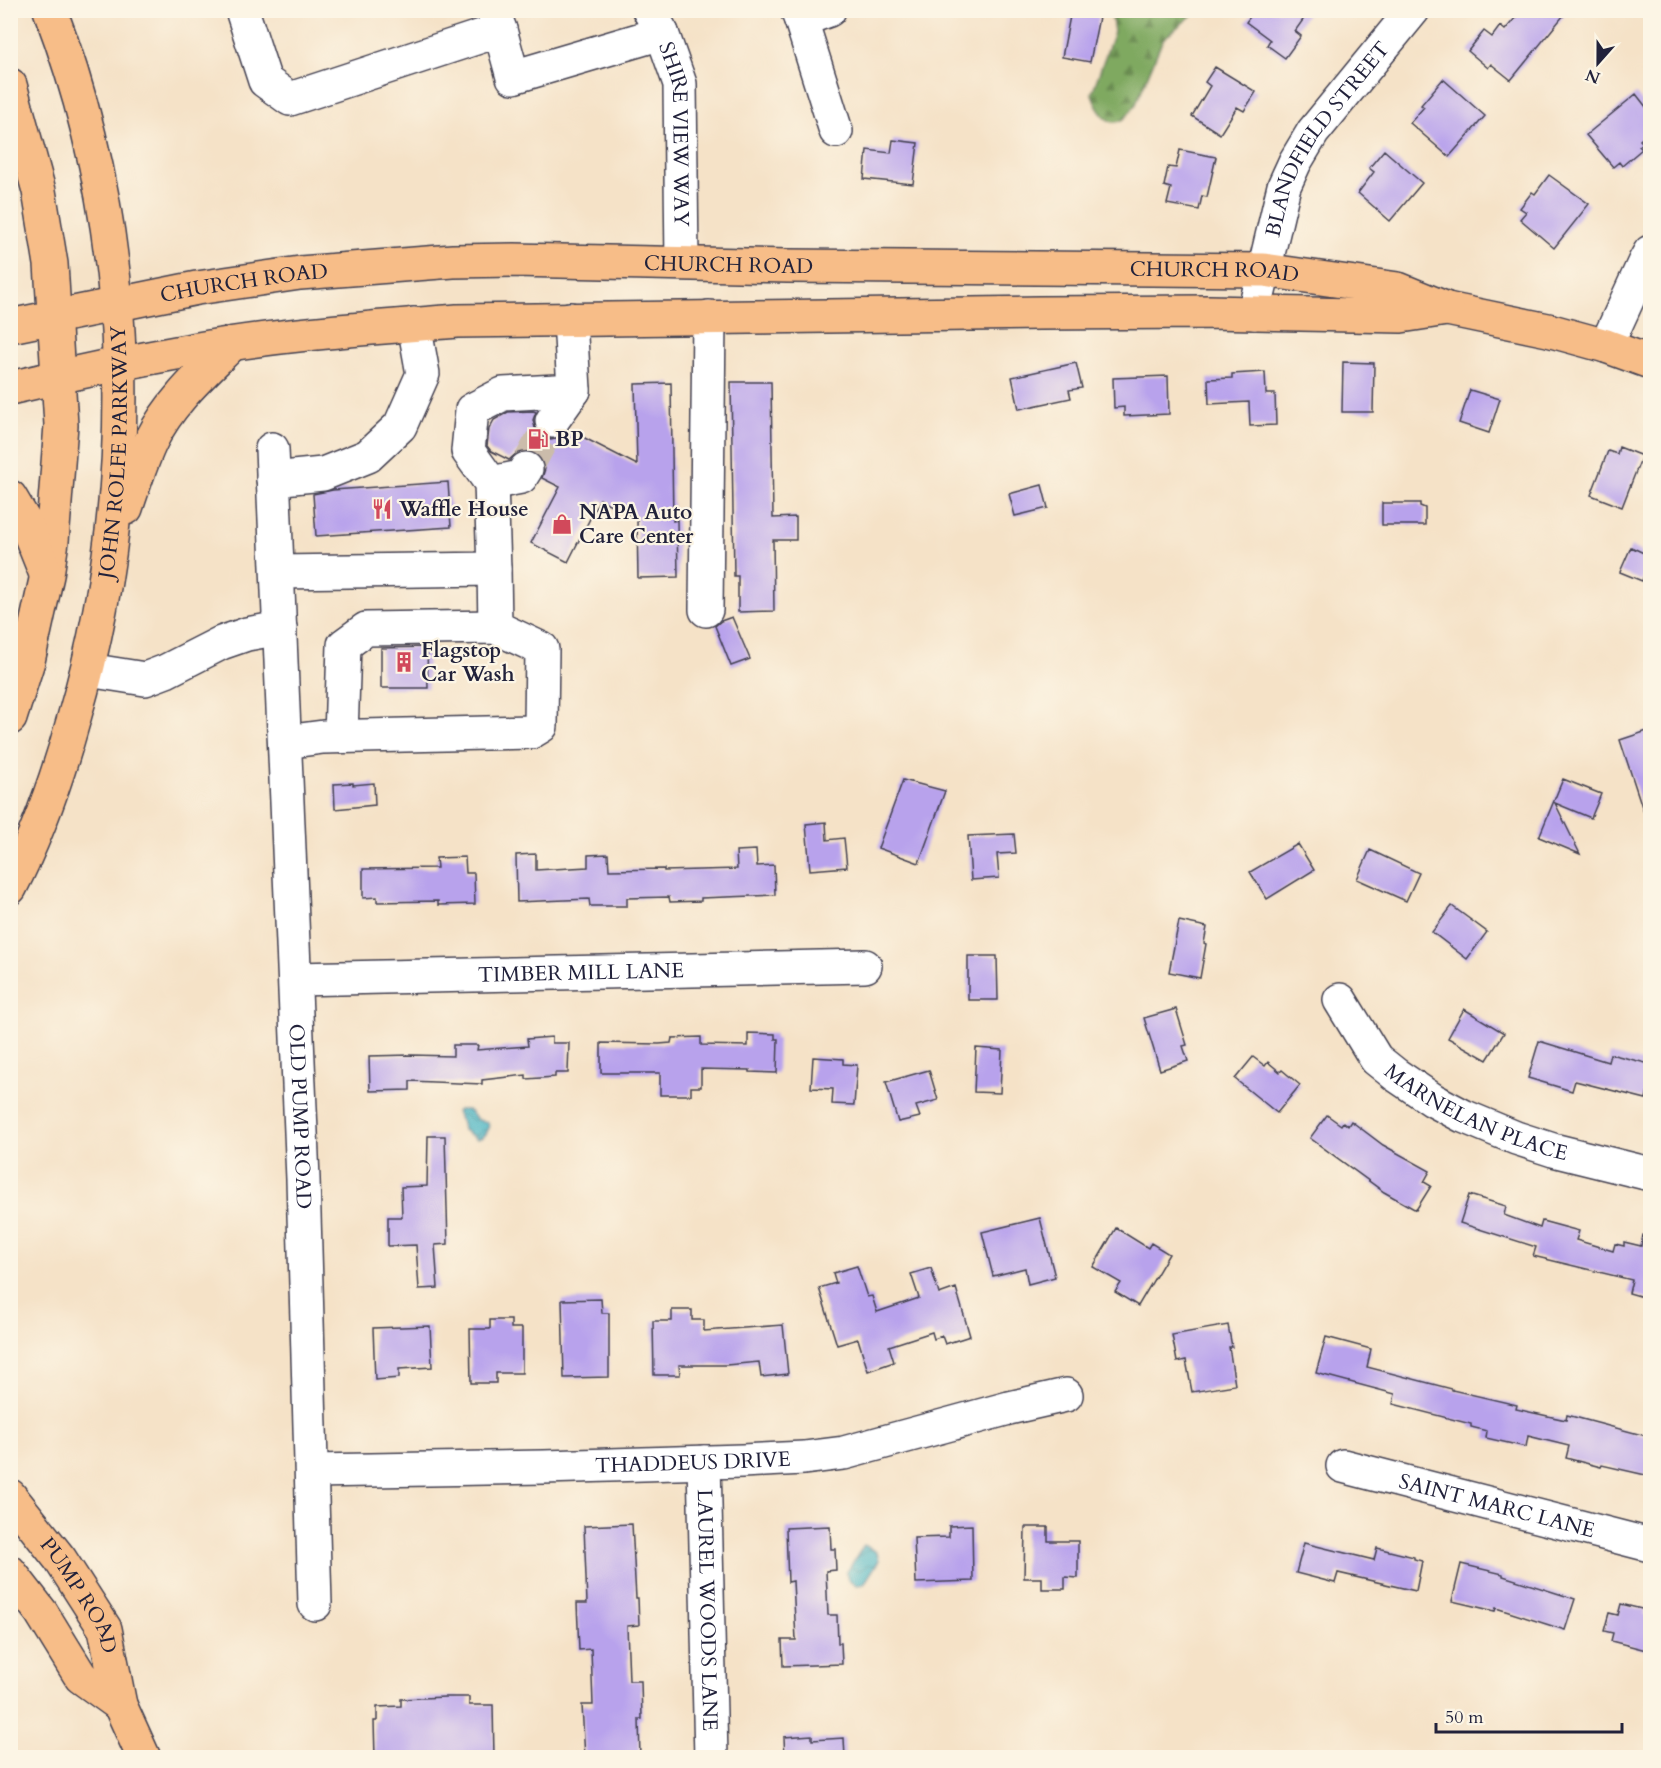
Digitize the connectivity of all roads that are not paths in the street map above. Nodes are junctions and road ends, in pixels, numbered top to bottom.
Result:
1 (50, 10) edge
2 (242, 10) edge
3 (1413, 10) edge
4 (809, 14) edge
5 (496, 20) edge
6 (655, 22) edge
7 (10, 85) edge
8 (836, 130) dead end
9 (1650, 252) edge
10 (682, 263) junction
11 (1264, 270) junction
12 (116, 304) junction
13 (1447, 309) junction
14 (1254, 313) junction
15 (56, 316) junction
16 (709, 317) junction
17 (570, 319) junction
18 (414, 324) junction
19 (10, 326) edge
20 (232, 344) junction
21 (1606, 346) junction
22 (1650, 362) edge
23 (120, 364) junction
24 (59, 376) junction
25 (10, 388) edge
26 (574, 390) junction
27 (552, 421) tunnel mouth
28 (526, 469) tunnel mouth
29 (491, 483) junction
30 (10, 497) edge
31 (112, 546) junction
32 (494, 569) junction
33 (278, 572) junction
34 (47, 576) junction
35 (706, 610) dead end
36 (495, 627) junction
37 (280, 628) junction
38 (88, 670) junction
39 (10, 718) edge
40 (341, 736) junction
41 (285, 742) junction
42 (10, 888) edge
43 (865, 966) dead end
44 (296, 979) junction
45 (1340, 1000) dead end
46 (1650, 1174) edge
47 (1066, 1395) dead end
48 (704, 1462) junction
49 (1343, 1466) dead end
50 (312, 1471) junction
51 (10, 1496) edge
52 (1650, 1545) edge
53 (10, 1572) edge
54 (315, 1604) dead end
55 (120, 1705) junction
56 (144, 1758) edge
57 (711, 1758) edge

1 - 12 main road, JOHN ROLFE PARKWAY
2 - 5 street
3 - 11 street, BLANDFIELD STREET
4 - 8 street
5 - 6 street
6 - 10 street, SHIRE VIEW WAY
7 - 15 main road
9 - 21 street
10 - 11 main road, CHURCH ROAD
10 - 12 main road, CHURCH ROAD
11 - 13 main road, CHURCH ROAD
11 - 14 street, BLANDFIELD STREET
12 - 15 main road, CHURCH ROAD
12 - 23 main road, JOHN ROLFE PARKWAY
13 - 14 main road, CHURCH ROAD
13 - 21 main road, CHURCH ROAD
14 - 16 main road, CHURCH ROAD
15 - 19 main road, CHURCH ROAD
15 - 24 main road
16 - 17 main road, CHURCH ROAD
16 - 35 street
17 - 18 main road, CHURCH ROAD
17 - 26 street
18 - 20 main road, CHURCH ROAD
18 - 33 street, OLD PUMP ROAD
20 - 23 main road, CHURCH ROAD
20 - 31 main road
21 - 22 main road, CHURCH ROAD
23 - 24 main road, CHURCH ROAD
23 - 31 main road, JOHN ROLFE PARKWAY
24 - 25 main road, CHURCH ROAD
24 - 34 main road
26 - 27 street
26 - 29 street
28 - 29 street
29 - 32 street
30 - 34 main road
31 - 38 main road, JOHN ROLFE PARKWAY
32 - 33 street
32 - 36 street
33 - 37 street, OLD PUMP ROAD
34 - 39 main road
36 - 40 street
36 - 40 street
37 - 38 street
37 - 41 street, OLD PUMP ROAD
38 - 42 main road, JOHN ROLFE PARKWAY
40 - 41 street
41 - 44 street, OLD PUMP ROAD
43 - 44 street, TIMBER MILL LANE
44 - 50 street, OLD PUMP ROAD
45 - 46 street, MARNELAN PLACE
47 - 48 street, THADDEUS DRIVE
48 - 50 street, THADDEUS DRIVE
48 - 57 street, LAUREL WOODS LANE
49 - 52 street, SAINT MARC LANE
50 - 54 street, OLD PUMP ROAD
51 - 55 main road, PUMP ROAD
53 - 55 main road, PUMP ROAD
55 - 56 main road, PUMP ROAD

